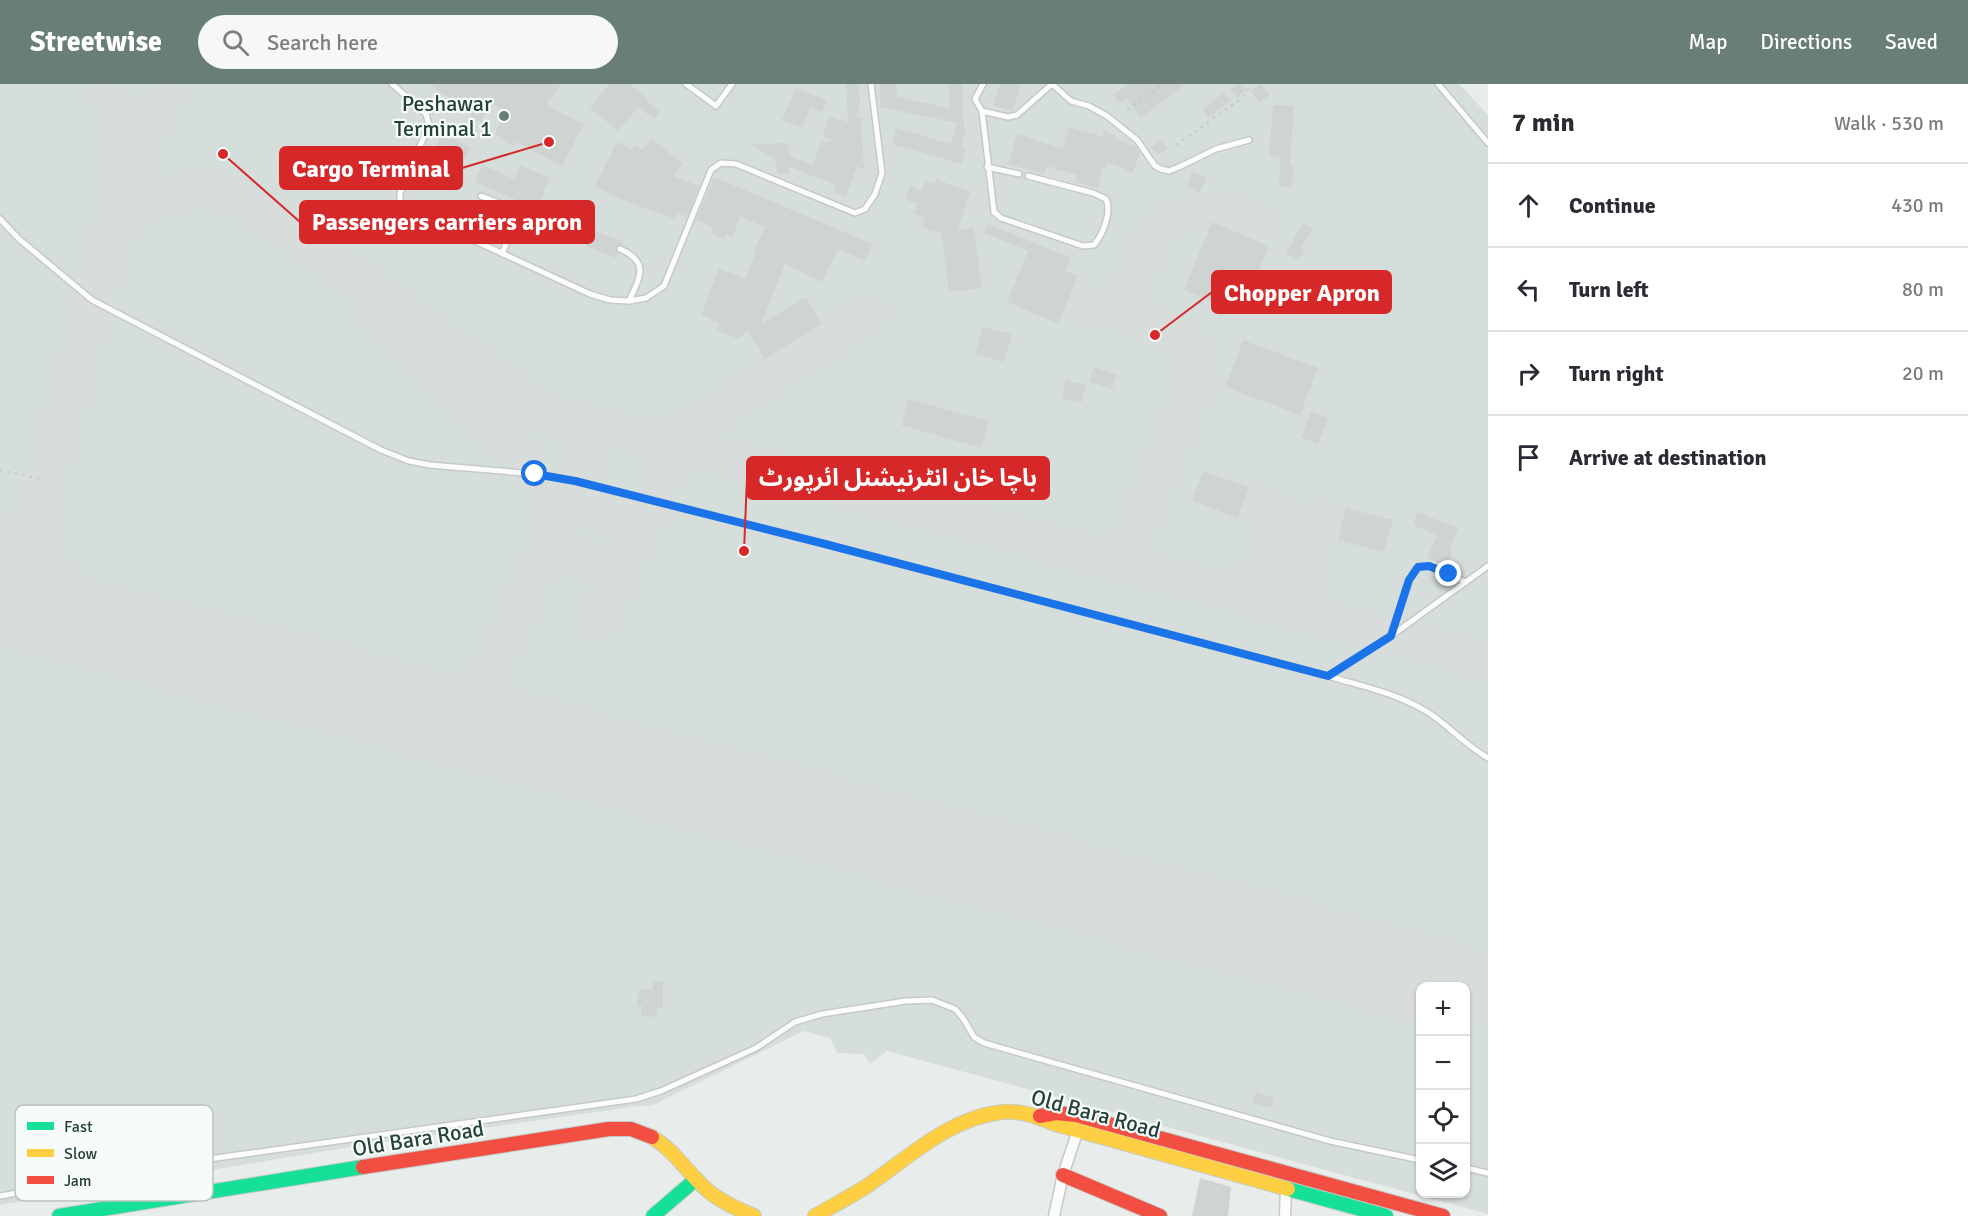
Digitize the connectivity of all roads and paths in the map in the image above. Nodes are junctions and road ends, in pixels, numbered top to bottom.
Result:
1 (392, 84) edge
2 (686, 84) edge
3 (871, 84) edge
4 (983, 84) edge
5 (1052, 84) edge
6 (1163, 84) edge
7 (1247, 84) edge
8 (1438, 84) edge
9 (730, 85) edge
10 (1127, 110) dead end
11 (982, 111) junction
12 (1249, 140) dead end
13 (1488, 143) edge
14 (1176, 145) dead end
15 (987, 167) junction
16 (1019, 174) dead end
17 (1028, 176) dead end
18 (481, 196) dead end
19 (519, 212) junction
20 (0, 219) edge
21 (589, 238) dead end
22 (620, 249) dead end
23 (502, 254) junction
24 (629, 301) junction
25 (0, 470) edge
26 (45, 480) dead end
27 (1488, 566) edge
28 (1466, 582) junction
29 (1391, 636) junction
30 (1328, 676) junction
31 (1488, 758) edge
32 (1040, 1116) junction
33 (1078, 1130) junction
34 (213, 1158) edge
35 (1416, 1159) edge
36 (1470, 1169) edge
37 (1488, 1173) edge
38 (1063, 1175) junction
39 (696, 1179) junction
40 (1286, 1187) junction
41 (213, 1191) edge
42 (15, 1193) edge
43 (0, 1196) edge
44 (153, 1201) edge
45 (59, 1216) edge
46 (653, 1216) edge
47 (754, 1216) edge
48 (815, 1216) edge
49 (1054, 1216) edge
50 (1160, 1216) edge
51 (1285, 1216) edge
52 (1386, 1216) edge
53 (1443, 1216) edge

1 - 23 lane
2 - 9 lane
3 - 24 lane
4 - 11 lane
5 - 11 lane
5 - 12 lane
6 - 10 path
7 - 14 path
8 - 13 lane
11 - 15 lane
15 - 16 lane
15 - 17 lane
18 - 19 lane
19 - 21 lane
19 - 23 lane
20 - 30 lane
22 - 24 lane
23 - 24 lane
25 - 26 path
27 - 28 lane
28 - 29 lane
28 - 29 lane
29 - 30 lane
30 - 31 lane
32 - 33 street, Old Bara Road
32 - 48 street, Old Bara Road
32 - 53 street
33 - 38 street
33 - 40 street, Old Bara Road
34 - 35 lane
36 - 37 lane
38 - 49 street
38 - 50 street
39 - 41 street, Old Bara Road
39 - 46 street
39 - 47 street, Old Bara Road
40 - 51 street
40 - 52 street, Old Bara Road
42 - 43 lane
44 - 45 street, Old Bara Road

